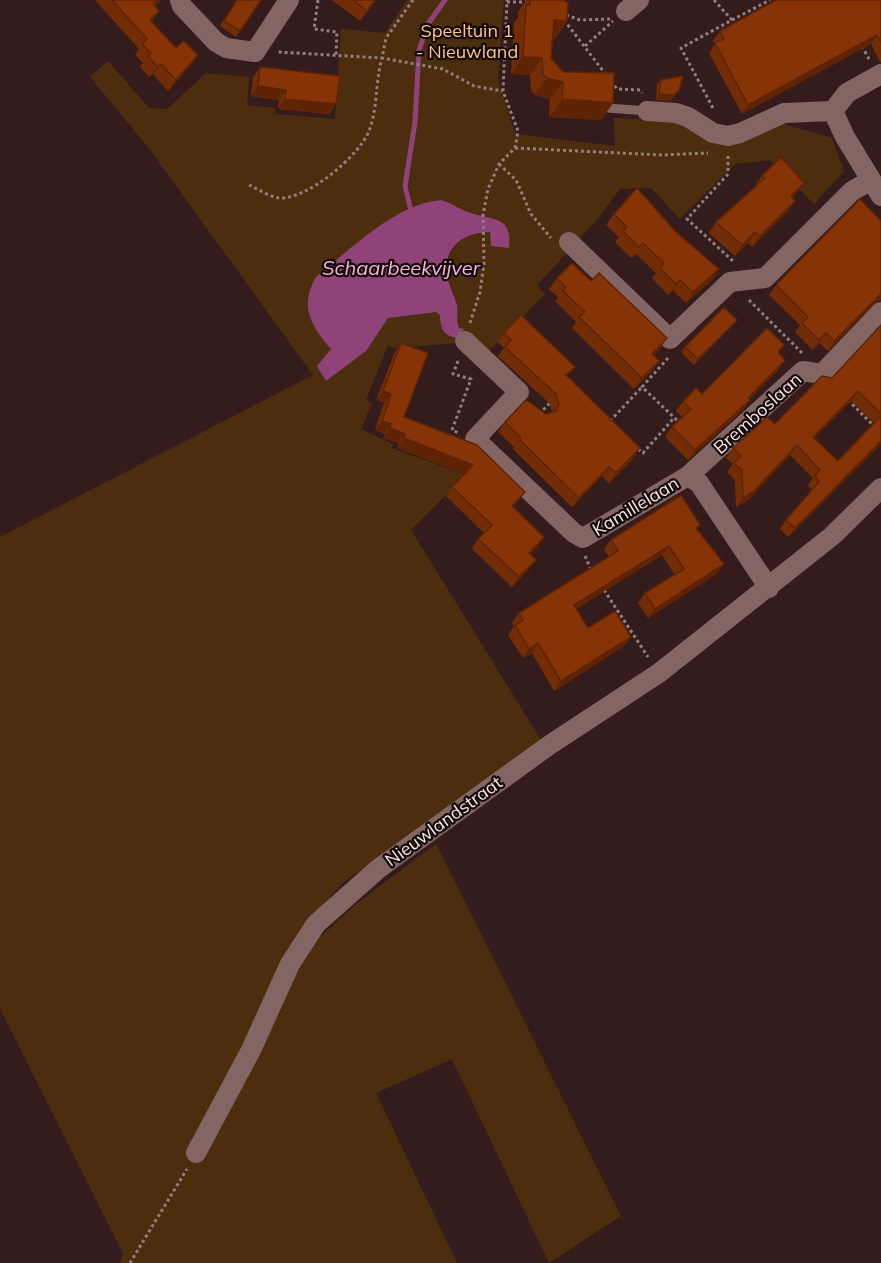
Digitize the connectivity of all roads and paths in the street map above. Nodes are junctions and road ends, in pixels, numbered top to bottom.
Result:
1 (180, 0) edge
2 (289, 0) edge
3 (318, 0) edge
4 (413, 0) edge
5 (714, 0) edge
6 (770, 0) edge
7 (507, 1) edge
8 (529, 2) edge
9 (732, 20) junction
10 (857, 38) edge
11 (585, 46) junction
12 (255, 52) junction
13 (336, 55) junction
14 (382, 58) junction
15 (880, 74) edge
16 (503, 91) junction
17 (608, 108) edge
18 (651, 111) junction
19 (833, 111) junction
20 (728, 144) junction
21 (515, 148) junction
22 (500, 164) junction
23 (249, 185) dead end
24 (876, 188) edge
25 (484, 234) dead end
26 (569, 242) joint
27 (743, 281) junction
28 (881, 312) edge
29 (670, 339) junction
30 (465, 341) dead end
31 (822, 374) junction
32 (642, 387) junction
33 (556, 397) edge
34 (529, 406) junction
35 (675, 418) junction
36 (682, 425) edge
37 (617, 428) edge
38 (881, 433) edge
39 (634, 445) edge
40 (688, 476) junction
41 (881, 488) edge
42 (584, 538) junction
43 (769, 588) junction
44 (659, 674) junction
45 (196, 1153) joint
46 (130, 1263) edge

1 - 12 street
2 - 12 street
3 - 13 path
4 - 14 path
5 - 9 path
6 - 9 path
7 - 8 path
7 - 16 path
9 - 20 path
10 - 15 path
11 - 11 path
11 - 18 path
12 - 13 path
13 - 14 path
14 - 16 path
14 - 23 path
15 - 19 street
16 - 21 path
17 - 18 lane
18 - 20 street
19 - 20 street
19 - 24 street
20 - 21 path
20 - 27 path
21 - 22 path
22 - 25 path
22 - 26 path
24 - 27 street
26 - 29 street
27 - 29 street
27 - 31 path
28 - 31 street, Bremboslaan
29 - 32 path
30 - 34 street
31 - 38 path
31 - 40 street, Bremboslaan
32 - 35 path
32 - 37 path
33 - 34 path
34 - 42 street, Kamillelaan
35 - 36 path
35 - 39 path
40 - 42 street, Kamillelaan
40 - 43 street, Kamillelaan
41 - 43 street, Nieuwlandstraat
42 - 44 path
43 - 44 street, Nieuwlandstraat
44 - 45 street, Nieuwlandstraat
45 - 46 path

